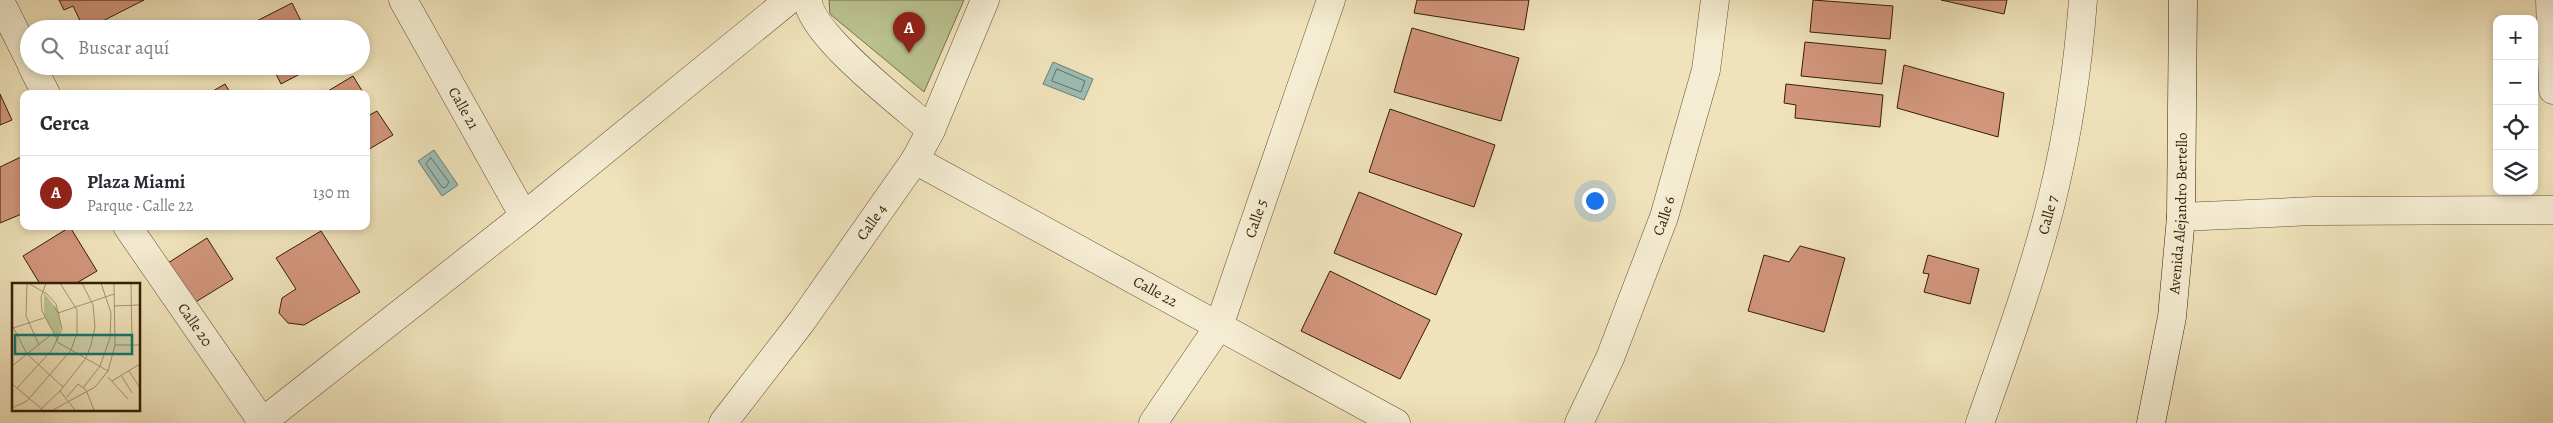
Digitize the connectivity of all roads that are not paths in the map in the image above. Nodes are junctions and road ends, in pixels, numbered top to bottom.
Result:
1 (403, 0) edge
2 (789, 0) edge
3 (808, 0) edge
4 (985, 0) edge
5 (1331, 0) edge
6 (1715, 0) edge
7 (2083, 0) edge
8 (2183, 0) edge
9 (2550, 0) edge
10 (0, 1) edge
11 (20, 41) edge
12 (36, 75) edge
13 (44, 90) edge
14 (2553, 90) edge
15 (932, 130) junction
16 (915, 160) junction
17 (2553, 210) edge
18 (524, 216) junction
19 (2181, 217) junction
20 (130, 230) edge
21 (1219, 326) junction
22 (262, 423) edge
23 (723, 423) edge
24 (1153, 423) edge
25 (1396, 423) edge
26 (1579, 423) edge
27 (1980, 423) edge
28 (2151, 423) edge

1 - 18 street, Calle 21
2 - 18 street
3 - 15 street
4 - 15 street, Calle 4
5 - 21 street, Calle 5
6 - 26 street, Calle 6
7 - 27 street, Calle 7
8 - 19 street, Avenida Alejandro Bertello
9 - 14 street
10 - 11 street
12 - 13 street
15 - 16 street, Calle 4
16 - 21 street, Calle 22
16 - 23 street, Calle 4
17 - 19 street
18 - 22 street
19 - 28 street, Avenida Alejandro Bertello
20 - 22 street, Calle 20
21 - 24 street, Calle 5
21 - 25 street, Calle 22

